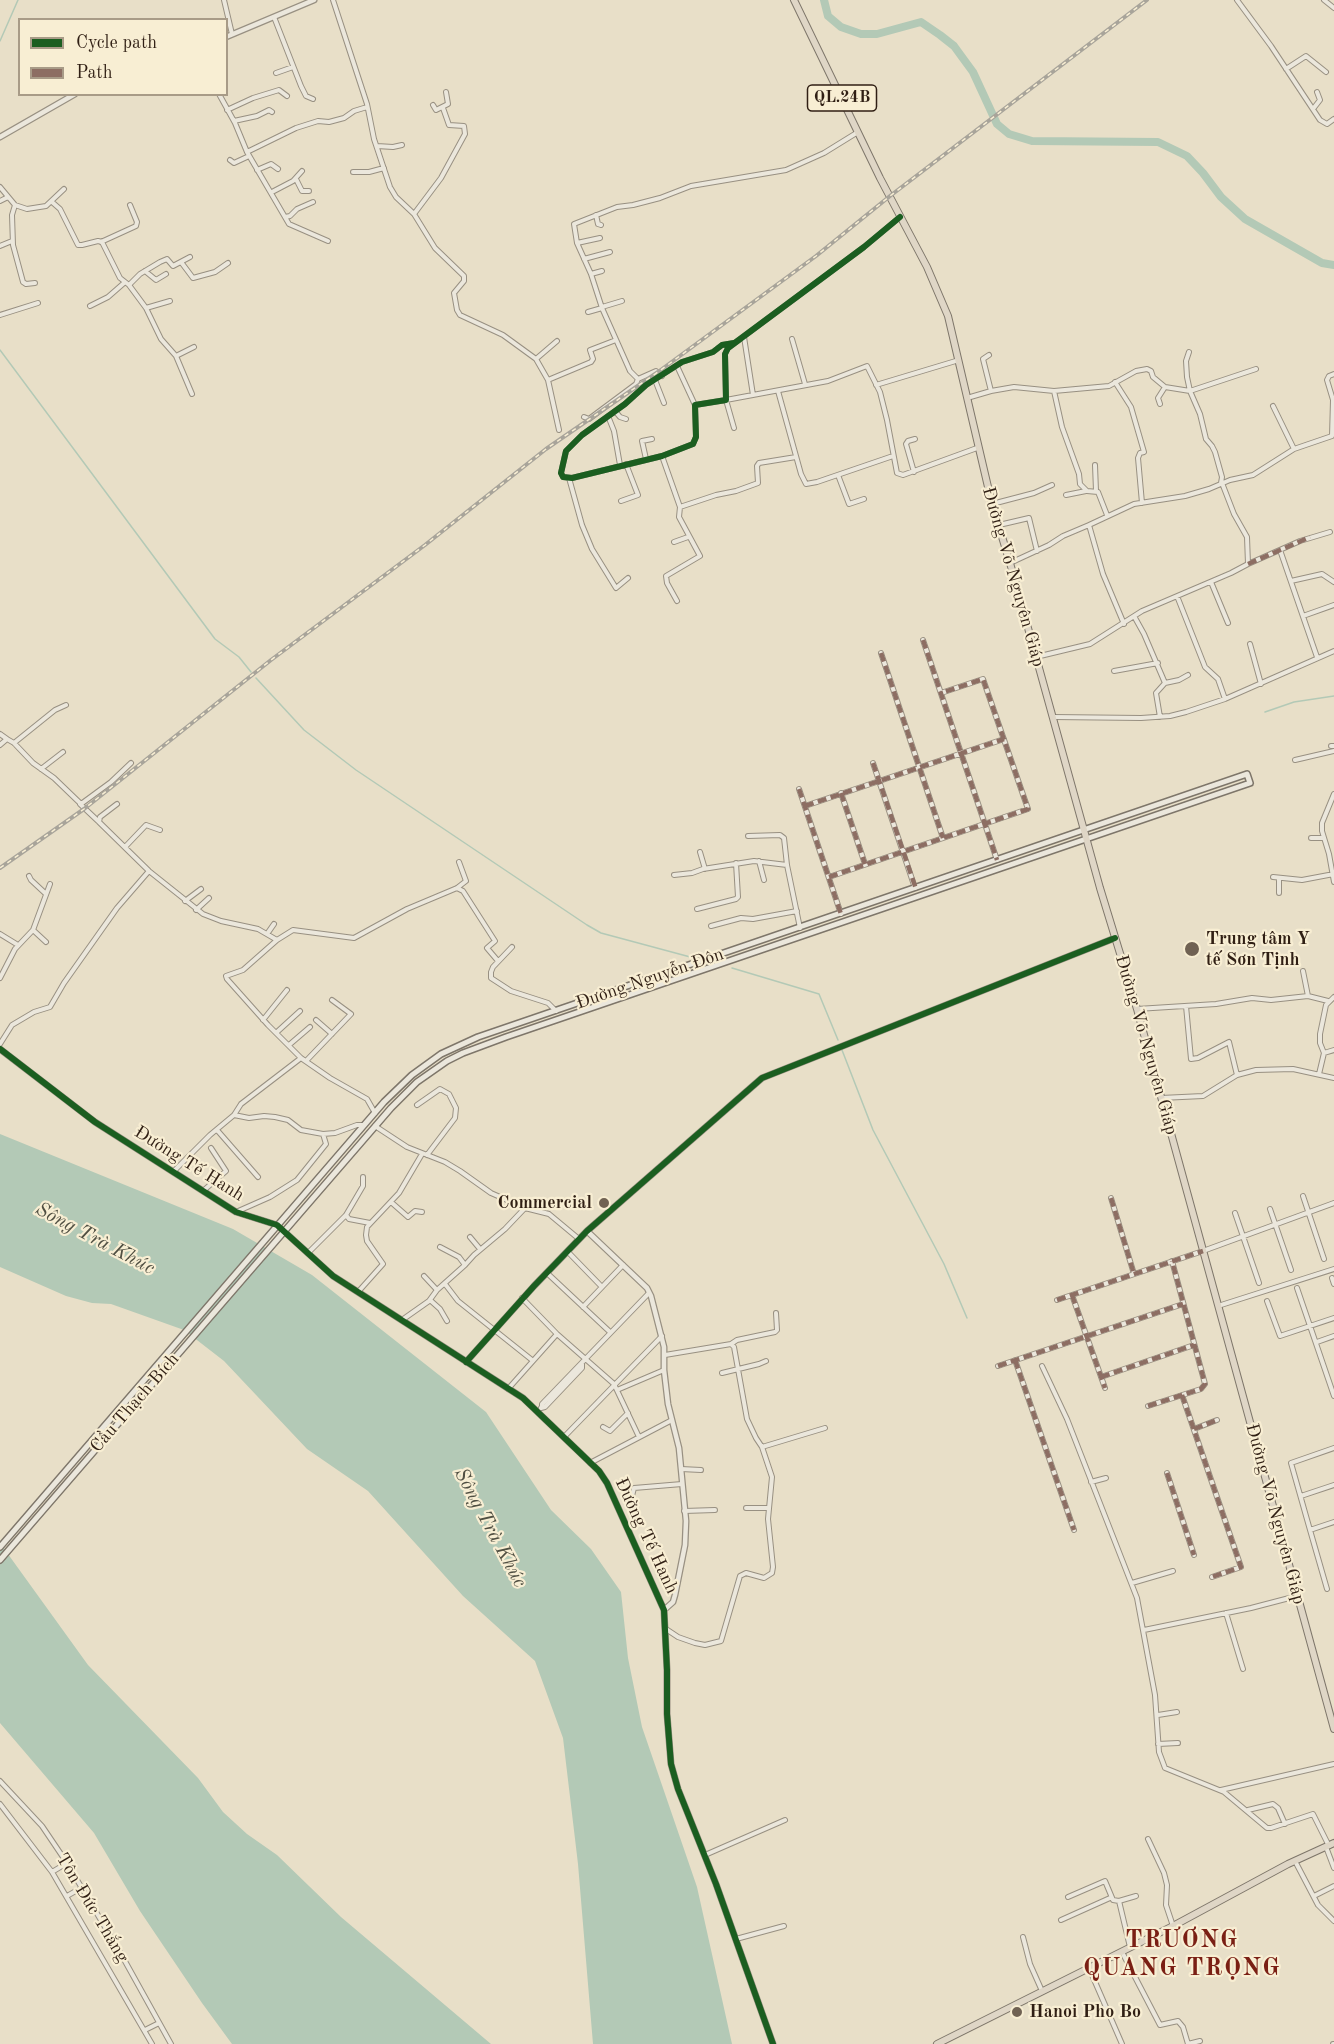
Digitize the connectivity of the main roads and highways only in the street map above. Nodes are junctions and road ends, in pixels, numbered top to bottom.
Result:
1 (794, 0) edge
2 (1085, 830) junction
3 (1087, 839) junction
4 (277, 1226) joint
5 (283, 1231) joint
6 (0, 1547) edge
7 (0, 1560) edge
8 (1334, 1729) edge
9 (1331, 1845) edge
10 (937, 2044) edge

1 - 2 main road, Đường Võ Nguyên Giáp / QL.24B
2 - 3 main road, Đường Võ Nguyên Giáp / QL.24B
2 - 3 main road, Đường Nguyễn Đôn
2 - 4 main road, Đường Nguyễn Đôn
3 - 5 main road, Đường Nguyễn Đôn
3 - 8 main road, Đường Võ Nguyên Giáp / QL.24B
4 - 6 main road, Cầu Thạch Bích
5 - 7 main road, Cầu Thạch Bích
9 - 10 main road

